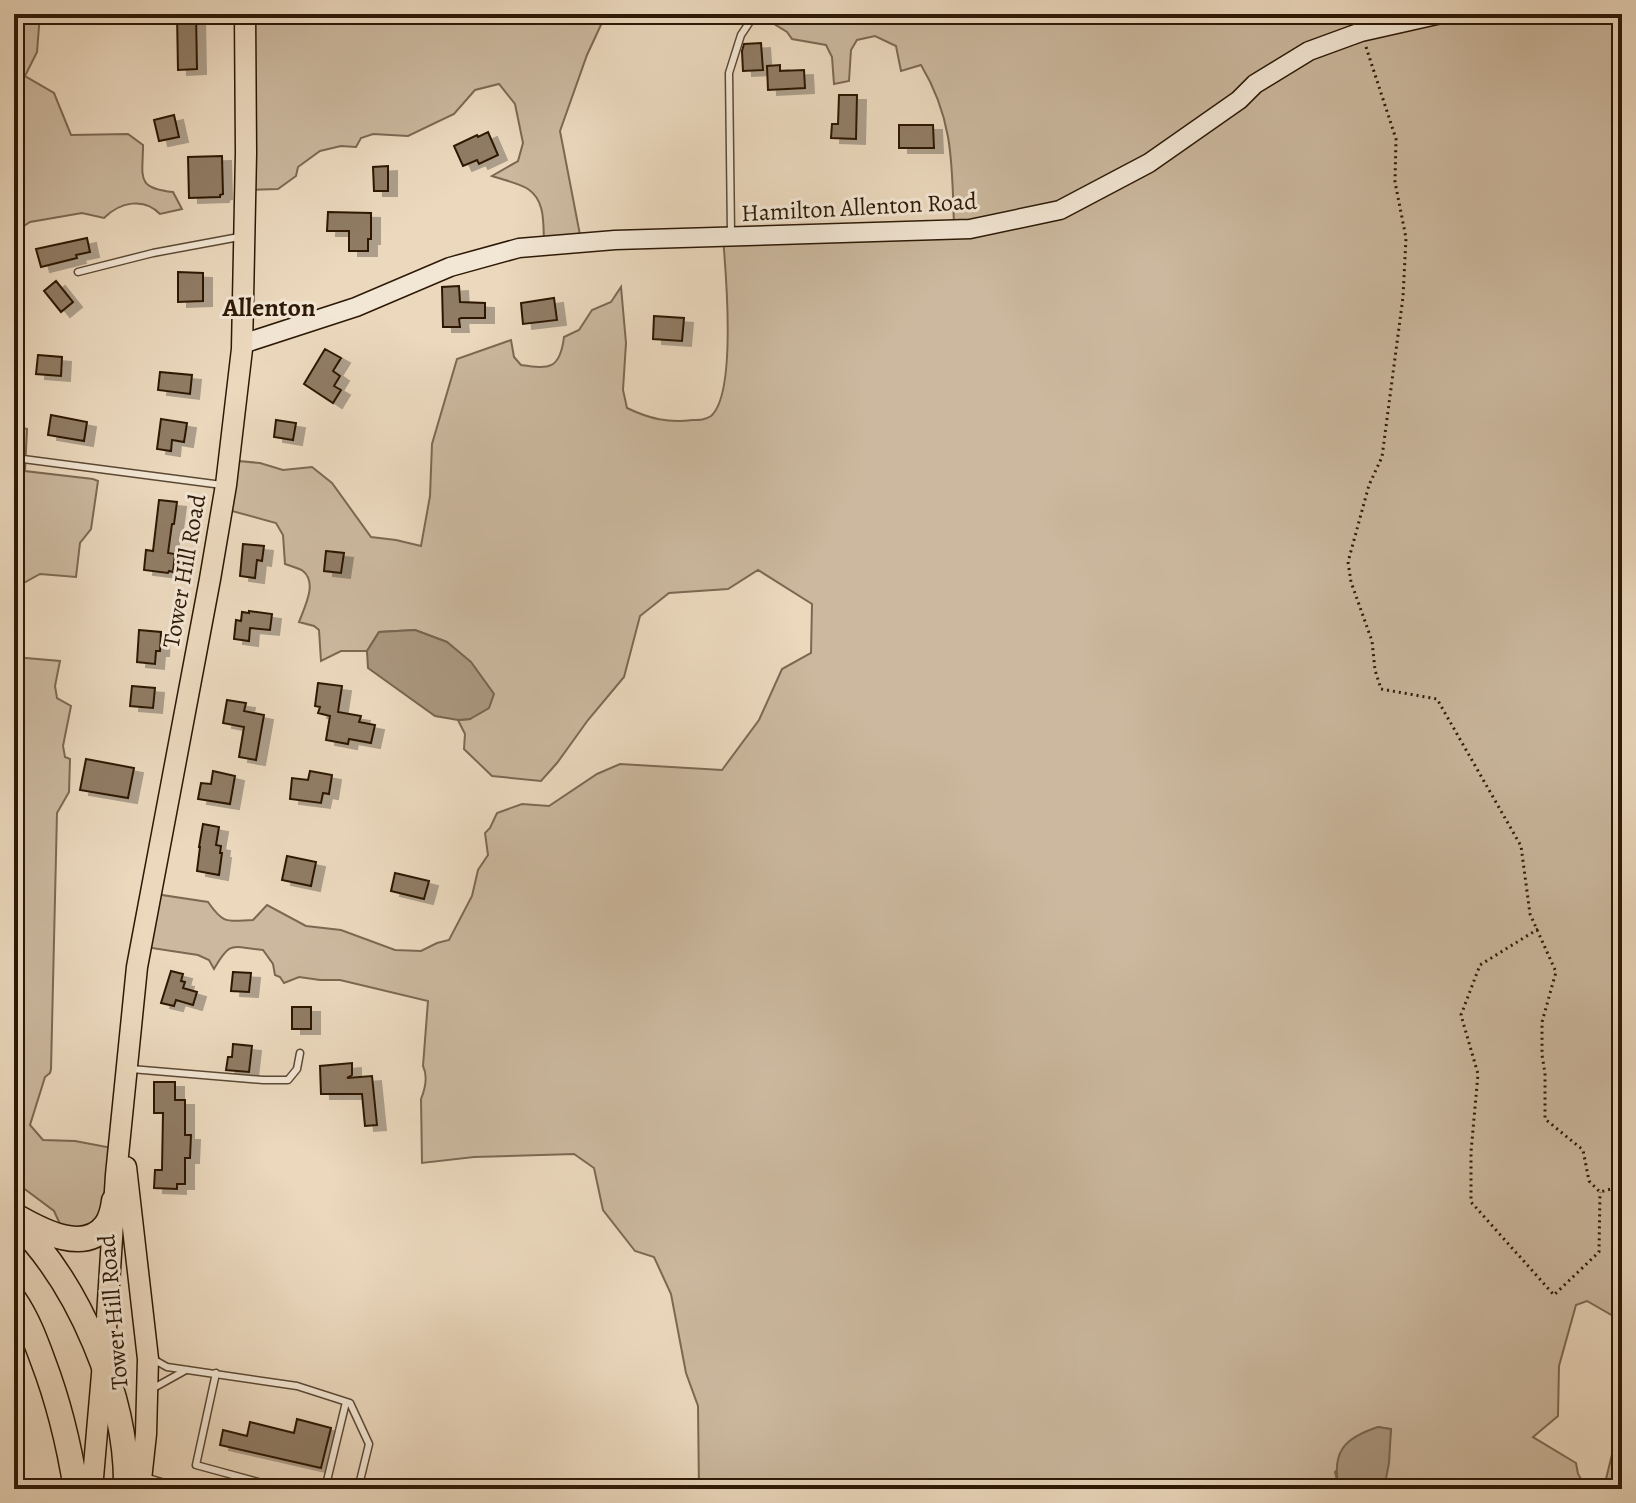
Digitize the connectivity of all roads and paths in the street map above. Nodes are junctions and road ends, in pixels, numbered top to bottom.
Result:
1 (245, 14) edge
2 (755, 14) edge
3 (1441, 14) edge
4 (1361, 32) junction
5 (245, 236) junction
6 (731, 237) junction
7 (78, 272) dead end
8 (242, 344) junction
9 (14, 454) edge
10 (226, 485) junction
11 (1538, 929) junction
12 (300, 1053) dead end
13 (127, 1069) junction
14 (121, 1131) junction
15 (1622, 1186) edge
16 (1600, 1192) junction
17 (114, 1201) junction
18 (14, 1218) edge
19 (14, 1299) edge
20 (147, 1355) junction
21 (103, 1366) junction
22 (186, 1370) junction
23 (216, 1373) junction
24 (147, 1392) junction
25 (346, 1402) junction
26 (136, 1485) edge
27 (261, 1486) edge
28 (76, 1489) edge
29 (92, 1489) edge
30 (184, 1489) edge
31 (285, 1489) edge
32 (325, 1489) edge
33 (358, 1489) edge

1 - 5 main road, Tower Hill Road
2 - 6 lane
3 - 4 street, Hamilton Allenton Road
4 - 6 street, Hamilton Allenton Road
4 - 11 path
5 - 7 lane
5 - 8 main road, Tower Hill Road
6 - 8 street, Hamilton Allenton Road
8 - 10 main road, Tower Hill Road
9 - 10 lane
10 - 13 main road, Tower Hill Road
11 - 16 path
11 - 16 path
12 - 13 lane
13 - 14 main road, Tower Hill Road
14 - 17 main road, Tower Hill Road
14 - 20 main road, Tower Hill Road
15 - 16 path
17 - 18 highway
17 - 21 main road, Tower Hill Road
18 - 21 highway
19 - 28 highway
20 - 22 lane
20 - 24 main road, Tower Hill Road
21 - 26 highway
21 - 29 main road, Tower Hill Road
22 - 23 lane
22 - 24 lane
23 - 25 lane
23 - 27 lane
24 - 26 main road, Tower Hill Road
25 - 32 lane
25 - 33 lane
26 - 30 lane
27 - 31 lane

